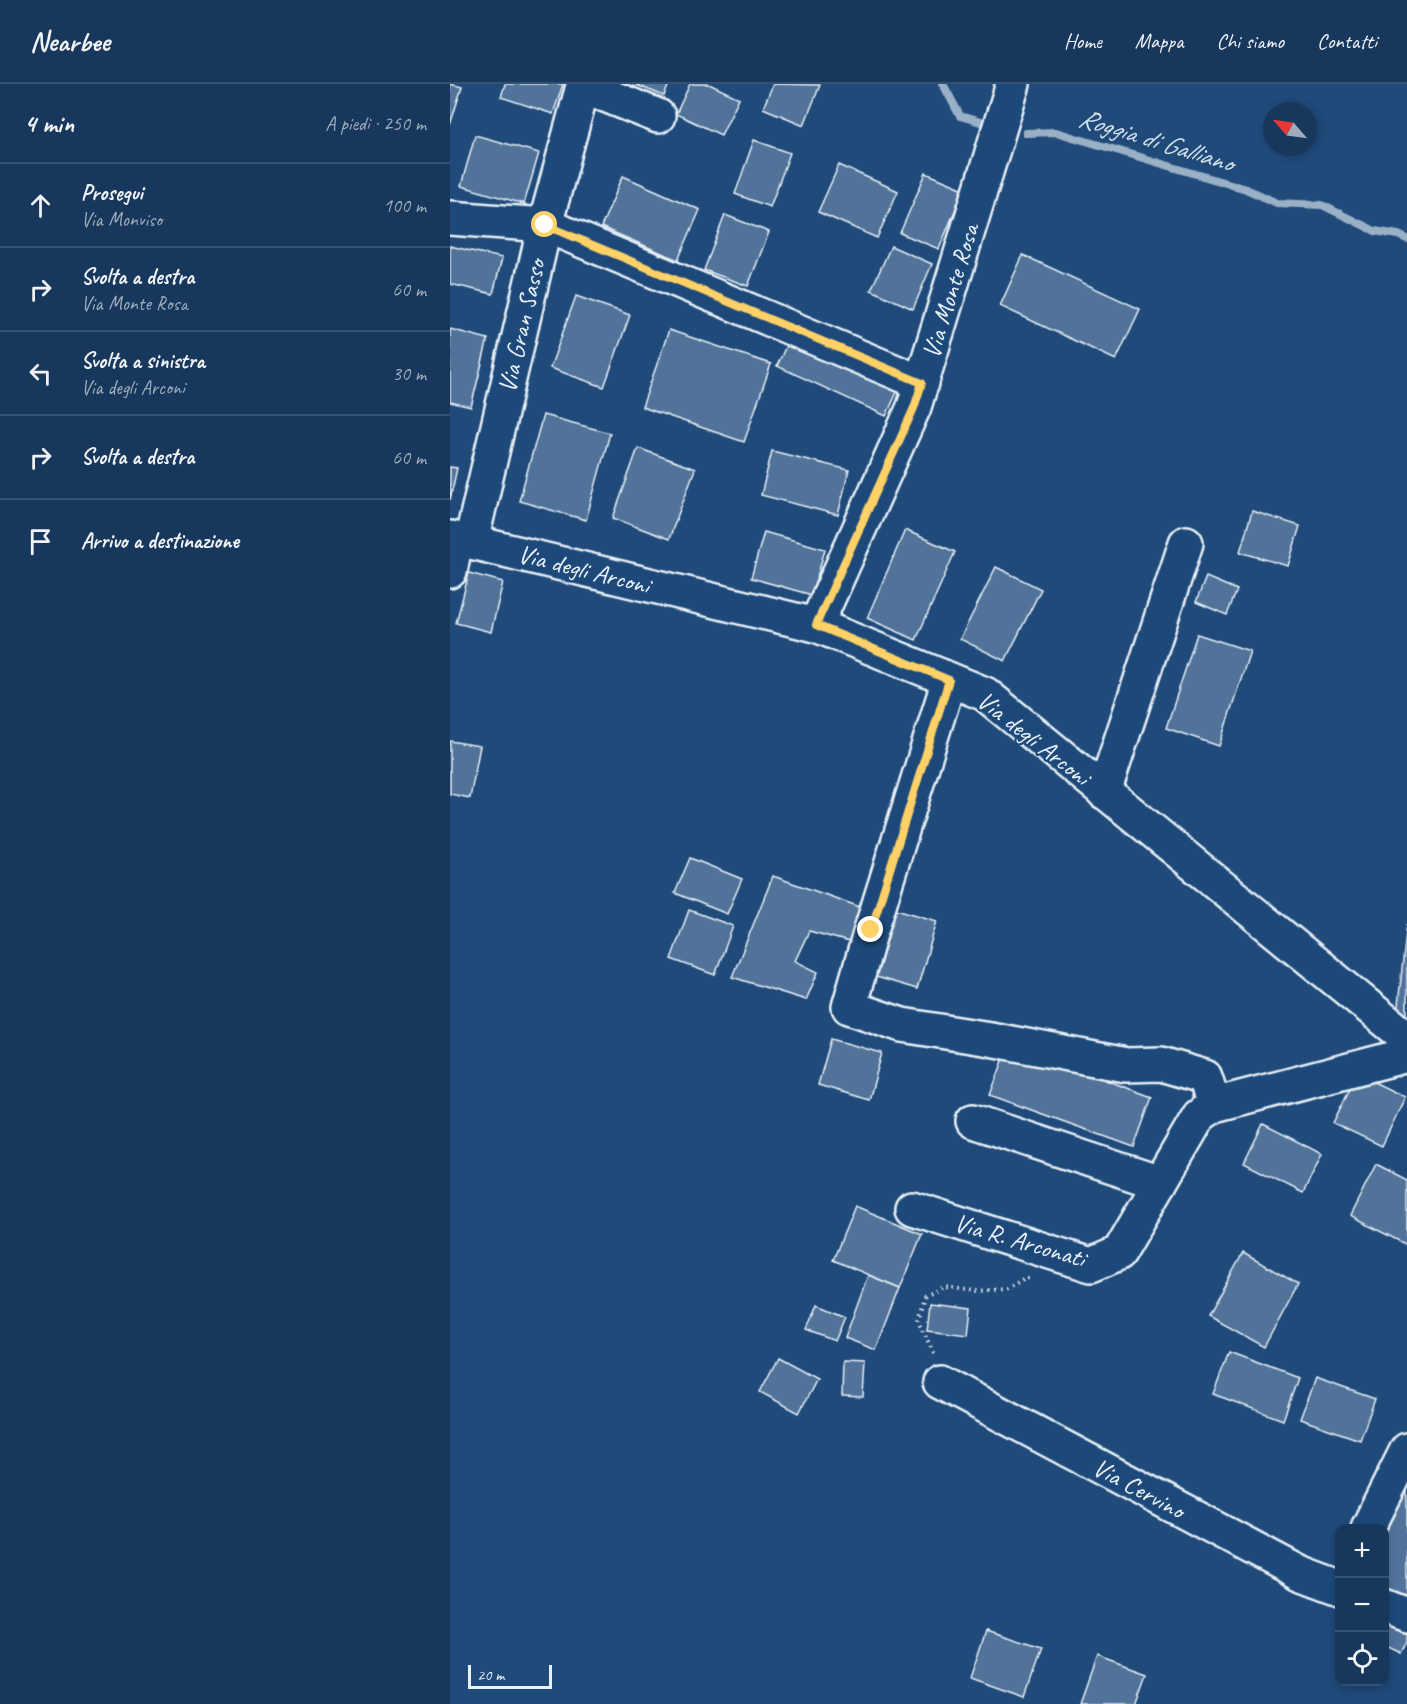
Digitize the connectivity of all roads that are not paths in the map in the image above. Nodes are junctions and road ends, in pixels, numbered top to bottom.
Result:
1 (1013, 84) edge
2 (658, 116) dead end
3 (450, 218) edge
4 (545, 225) junction
5 (922, 383) junction
6 (1186, 543) dead end
7 (457, 548) edge
8 (816, 625) junction
9 (949, 680) junction
10 (1104, 792) junction
11 (1407, 1038) edge
12 (1407, 1055) edge
13 (1214, 1105) junction
14 (973, 1121) dead end
15 (1160, 1183) junction
16 (912, 1208) dead end
17 (940, 1382) road end
18 (1407, 1450) edge
19 (1370, 1524) edge
20 (1335, 1586) edge
21 (1389, 1608) edge
22 (1407, 1615) edge

1 - 5 street, Via Monte Rosa
2 - 4 street, Via Gran Sasso
3 - 4 street
4 - 5 street
4 - 7 street, Via Gran Sasso
5 - 8 street, Via Monte Rosa
6 - 10 street
7 - 8 street, Via degli Arconi
8 - 9 street, Via degli Arconi
9 - 10 street, Via degli Arconi
9 - 13 street
10 - 11 street, Via degli Arconi
12 - 13 street
13 - 15 street, Via R. Arconati
14 - 15 street
15 - 16 street, Via R. Arconati
17 - 20 street, Via Cervino
18 - 19 street
21 - 22 street

